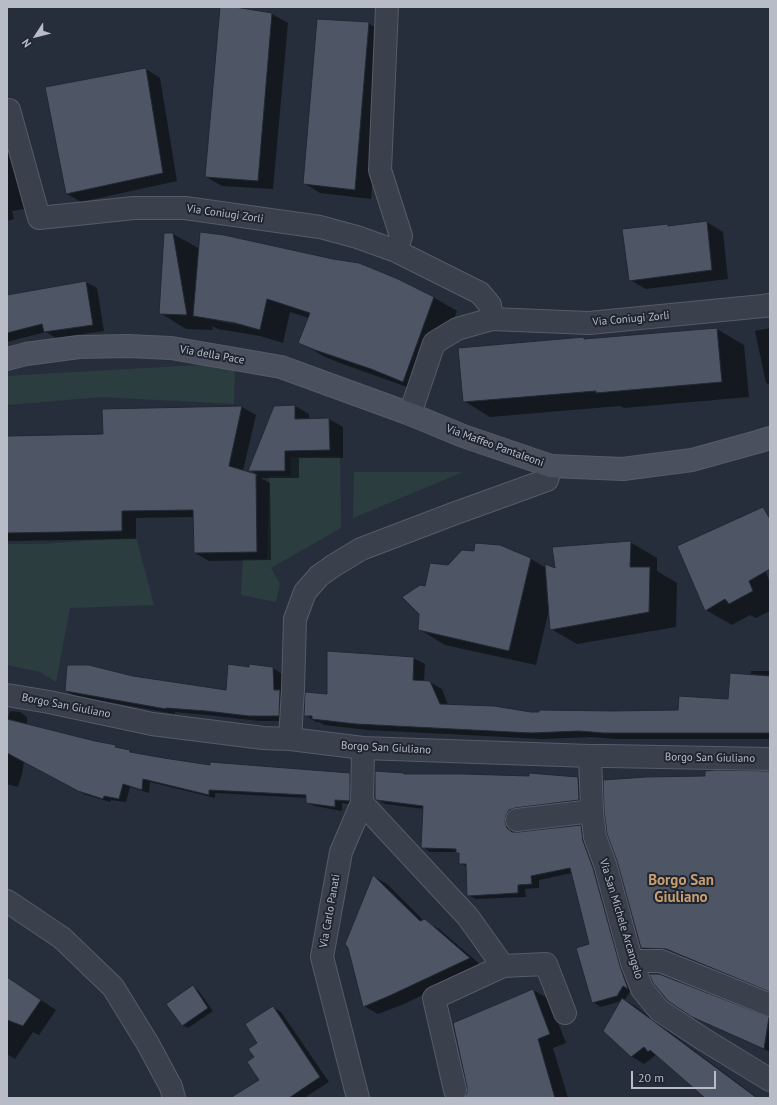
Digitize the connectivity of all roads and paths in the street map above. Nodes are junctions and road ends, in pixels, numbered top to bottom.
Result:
1 (387, 7) edge
2 (9, 110) dead end
3 (396, 251) junction
4 (770, 305) edge
5 (492, 319) junction
6 (7, 359) edge
7 (410, 414) junction
8 (770, 438) edge
9 (551, 466) junction
10 (7, 694) edge
11 (290, 739) junction
12 (363, 748) junction
13 (590, 756) junction
14 (770, 759) edge
15 (362, 803) junction
16 (592, 811) junction
17 (517, 820) dead end
18 (7, 901) edge
19 (632, 963) junction
20 (503, 966) junction
21 (770, 1005) edge
22 (565, 1013) dead end
23 (770, 1078) edge
24 (455, 1090) dead end
25 (174, 1098) edge
26 (358, 1098) edge

1 - 3 street
2 - 3 street, Via Coniugi Zorli
3 - 5 street, Via Coniugi Zorli
4 - 5 street, Via Coniugi Zorli
5 - 7 street, Via Coniugi Zorli
6 - 7 main road, Via della Pace
7 - 9 main road, Via Maffeo Pantaleoni
8 - 9 main road, Via Maffeo Pantaleoni
9 - 11 street
10 - 11 street, Borgo San Giuliano
11 - 12 street, Borgo San Giuliano
12 - 13 street, Borgo San Giuliano
12 - 15 street, Via Carlo Panati
13 - 14 street, Borgo San Giuliano
13 - 16 street, Via San Michele Arcangelo
15 - 20 street
15 - 26 street, Via Carlo Panati
16 - 17 street
16 - 19 street, Via San Michele Arcangelo
18 - 25 street
19 - 21 street
19 - 23 street, Via San Michele Arcangelo
20 - 22 street
20 - 24 street

